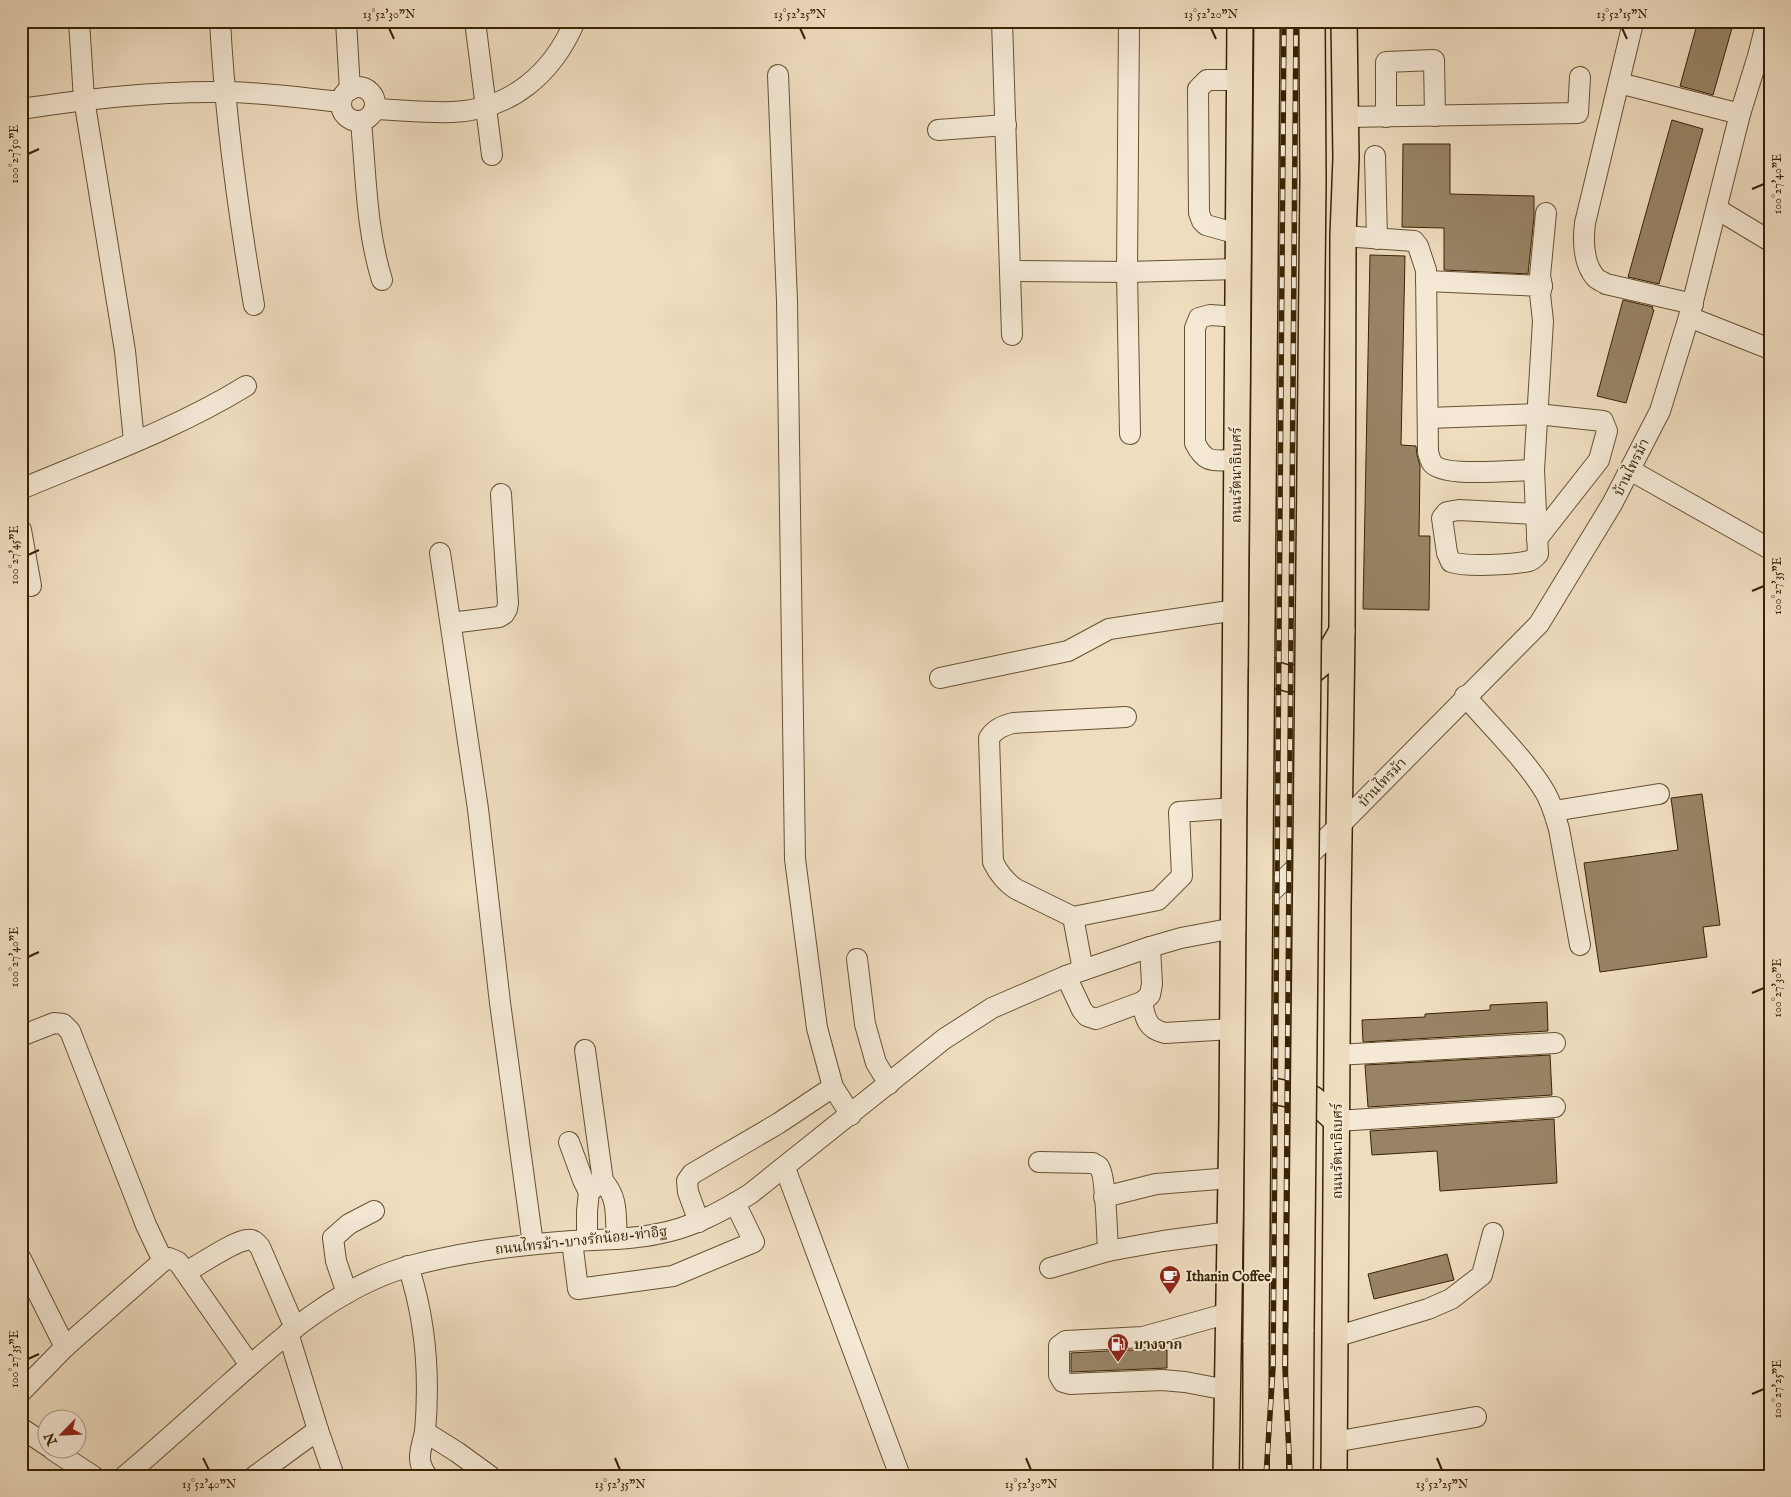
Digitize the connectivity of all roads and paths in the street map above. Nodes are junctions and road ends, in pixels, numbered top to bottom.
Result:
1 (79, 21) edge
2 (220, 21) edge
3 (346, 21) edge
4 (475, 21) edge
5 (575, 21) edge
6 (1002, 21) edge
7 (1129, 21) edge
8 (1240, 21) edge
9 (1267, 21) edge
10 (1312, 21) edge
11 (1344, 21) edge
12 (1767, 21) edge
13 (1633, 23) dead end
14 (1764, 62) edge
15 (778, 75) dead end
16 (1580, 76) dead end
17 (1239, 80) junction
18 (1620, 84) junction
19 (224, 92) junction
20 (345, 96) junction
21 (84, 99) junction
22 (485, 108) junction
23 (21, 109) edge
24 (1740, 114) junction
25 (368, 115) junction
26 (1435, 116) junction
27 (1345, 117) junction
28 (1386, 117) junction
29 (1006, 125) junction
30 (938, 130) dead end
31 (492, 155) dead end
32 (1375, 156) dead end
33 (1717, 209) junction
34 (1546, 213) dead end
35 (1238, 234) junction
36 (1344, 236) junction
37 (1377, 239) junction
38 (1770, 241) edge
39 (1238, 269) junction
40 (1011, 271) junction
41 (1127, 272) junction
42 (382, 280) dead end
43 (1426, 281) junction
44 (1542, 286) junction
45 (254, 305) dead end
46 (1691, 311) junction
47 (1238, 317) junction
48 (1012, 335) dead end
49 (1770, 349) edge
50 (246, 386) dead end
51 (1537, 414) junction
52 (1428, 418) junction
53 (1130, 434) dead end
54 (134, 441) junction
55 (1236, 460) junction
56 (1534, 470) junction
57 (1630, 470) junction
58 (21, 490) edge
59 (501, 494) dead end
60 (1536, 514) junction
61 (21, 530) edge
62 (1537, 539) junction
63 (1770, 549) edge
64 (440, 553) dead end
65 (30, 586) dead end
66 (1236, 620) junction
67 (451, 623) junction
68 (1342, 631) junction
69 (940, 678) dead end
70 (1465, 696) junction
71 (1126, 718) dead end
72 (1659, 794) dead end
73 (1234, 808) junction
74 (1554, 811) junction
75 (1338, 826) junction
76 (1073, 917) junction
77 (1234, 928) junction
78 (1580, 945) dead end
79 (1150, 947) junction
80 (857, 960) dead end
81 (1074, 973) junction
82 (1142, 1002) junction
83 (1232, 1030) junction
84 (21, 1036) edge
85 (1555, 1043) dead end
86 (585, 1050) dead end
87 (1336, 1055) junction
88 (889, 1084) junction
89 (833, 1088) junction
90 (814, 1101) junction
91 (1555, 1107) dead end
92 (851, 1115) junction
93 (1232, 1117) junction
94 (1337, 1121) junction
95 (835, 1128) junction
96 (569, 1142) dead end
97 (1038, 1162) dead end
98 (784, 1168) junction
99 (1231, 1178) junction
100 (596, 1186) junction
101 (1104, 1197) junction
102 (735, 1203) junction
103 (374, 1212) dead end
104 (699, 1222) junction
105 (1230, 1232) junction
106 (1493, 1233) dead end
107 (617, 1239) junction
108 (580, 1240) junction
109 (533, 1244) junction
110 (1108, 1251) junction
111 (21, 1259) edge
112 (163, 1261) junction
113 (408, 1266) junction
114 (1050, 1268) dead end
115 (186, 1272) junction
116 (347, 1293) junction
117 (1229, 1314) junction
118 (292, 1330) junction
119 (1335, 1337) junction
120 (65, 1347) junction
121 (250, 1365) junction
122 (1227, 1390) junction
123 (21, 1392) edge
124 (1476, 1417) dead end
125 (21, 1428) edge
126 (318, 1430) junction
127 (425, 1432) junction
128 (38, 1439) edge
129 (1334, 1442) junction
130 (68, 1460) edge
131 (93, 1476) edge
132 (125, 1476) edge
133 (255, 1476) edge
134 (334, 1476) edge
135 (427, 1476) edge
136 (490, 1476) edge
137 (900, 1476) edge
138 (1226, 1476) edge
139 (1256, 1476) edge
140 (1300, 1476) edge
141 (1334, 1476) edge

1 - 21 street
2 - 19 street
3 - 20 street
4 - 22 street
5 - 22 street
6 - 29 street
7 - 41 street
8 - 17 main road, ถนนรัตนาธิเบศร์
9 - 139 main road, ถนนรัตนาธิเบศร์, bridge
10 - 140 main road, bridge
11 - 27 main road, ถนนรัตนาธิเบศร์
12 - 14 street, บ้านไทรม้า
13 - 18 street
14 - 24 street, บ้านไทรม้า
15 - 89 street
16 - 26 street
17 - 35 main road, ถนนรัตนาธิเบศร์
17 - 35 street
18 - 24 street
18 - 46 street
19 - 20 street
19 - 21 street
19 - 45 street
20 - 25 street
20 - 25 street
21 - 23 street
21 - 54 street
22 - 25 street
22 - 31 street
24 - 33 street, บ้านไทรม้า
25 - 42 street
26 - 28 street
26 - 28 street
27 - 28 street
27 - 36 main road, ถนนรัตนาธิเบศร์
29 - 30 street
29 - 40 street
32 - 37 street
33 - 38 street
33 - 46 street, บ้านไทรม้า
34 - 44 street
35 - 39 main road, ถนนรัตนาธิเบศร์
36 - 37 street
36 - 68 main road, ถนนรัตนาธิเบศร์
37 - 43 street
39 - 41 street
39 - 47 main road, ถนนรัตนาธิเบศร์
40 - 41 street
40 - 48 street
41 - 53 street
43 - 44 street
43 - 52 street
44 - 51 street
46 - 49 street
46 - 57 street, บ้านไทรม้า
47 - 55 main road, ถนนรัตนาธิเบศร์
47 - 55 street
50 - 54 street
51 - 52 street
51 - 56 street
51 - 62 street
52 - 56 street
54 - 58 street
55 - 66 main road, ถนนรัตนาธิเบศร์
56 - 60 street
57 - 63 street
57 - 70 street, บ้านไทรม้า
59 - 67 street
60 - 62 street
60 - 62 street
61 - 65 street
64 - 67 street
66 - 68 main road
66 - 69 street
66 - 73 main road, ถนนรัตนาธิเบศร์
67 - 109 street
68 - 75 main road, ถนนรัตนาธิเบศร์
70 - 74 street
70 - 75 street, บ้านไทรม้า
71 - 76 street
72 - 74 street
73 - 76 street
73 - 77 main road, ถนนรัตนาธิเบศร์
74 - 78 street
75 - 77 street
75 - 87 main road, ถนนรัตนาธิเบศร์
76 - 81 street
77 - 79 street, ถนนไทรม้า-บางรักน้อย-ท่าอิฐ
77 - 83 main road, ถนนรัตนาธิเบศร์
79 - 81 street, ถนนไทรม้า-บางรักน้อย-ท่าอิฐ
79 - 82 street
80 - 88 street
81 - 82 street
81 - 88 street, ถนนไทรม้า-บางรักน้อย-ท่าอิฐ
82 - 83 street
83 - 93 main road, ถนนรัตนาธิเบศร์
84 - 112 street
85 - 87 street
86 - 100 street
87 - 94 main road, ถนนรัตนาธิเบศร์
88 - 92 street, ถนนไทรม้า-บางรักน้อย-ท่าอิฐ
89 - 90 street
89 - 92 street
90 - 95 street
90 - 104 street
91 - 94 street
92 - 95 street, ถนนไทรม้า-บางรักน้อย-ท่าอิฐ
93 - 94 main road
93 - 99 main road, ถนนรัตนาธิเบศร์
94 - 119 main road, ถนนรัตนาธิเบศร์
95 - 98 street, ถนนไทรม้า-บางรักน้อย-ท่าอิฐ
96 - 100 street
97 - 101 street
98 - 102 street, ถนนไทรม้า-บางรักน้อย-ท่าอิฐ
98 - 137 street
99 - 101 street
99 - 105 main road, ถนนรัตนาธิเบศร์
100 - 107 street
100 - 108 street
101 - 110 street
102 - 104 street, ถนนไทรม้า-บางรักน้อย-ท่าอิฐ
102 - 108 street
103 - 116 street
104 - 107 street, ถนนไทรม้า-บางรักน้อย-ท่าอิฐ
105 - 110 street
105 - 117 main road, ถนนรัตนาธิเบศร์
106 - 119 street
107 - 108 street, ถนนไทรม้า-บางรักน้อย-ท่าอิฐ
108 - 109 street, ถนนไทรม้า-บางรักน้อย-ท่าอิฐ
109 - 113 street, ถนนไทรม้า-บางรักน้อย-ท่าอิฐ
110 - 114 street
111 - 120 street
112 - 115 street
112 - 120 street
113 - 116 street, ถนนไทรม้า-บางรักน้อย-ท่าอิฐ
113 - 127 street
115 - 118 street
115 - 121 street
116 - 118 street, ถนนไทรม้า-บางรักน้อย-ท่าอิฐ
117 - 122 main road, ถนนรัตนาธิเบศร์
117 - 122 street
118 - 121 street, ถนนไทรม้า-บางรักน้อย-ท่าอิฐ
118 - 126 street
119 - 129 main road, ถนนรัตนาธิเบศร์
120 - 123 street
121 - 132 street, ถนนไทรม้า-บางรักน้อย-ท่าอิฐ
122 - 138 main road, ถนนรัตนาธิเบศร์
124 - 129 street
125 - 128 street
126 - 133 street
126 - 134 street
127 - 135 street
127 - 136 street
129 - 141 main road, ถนนรัตนาธิเบศร์
130 - 131 street

